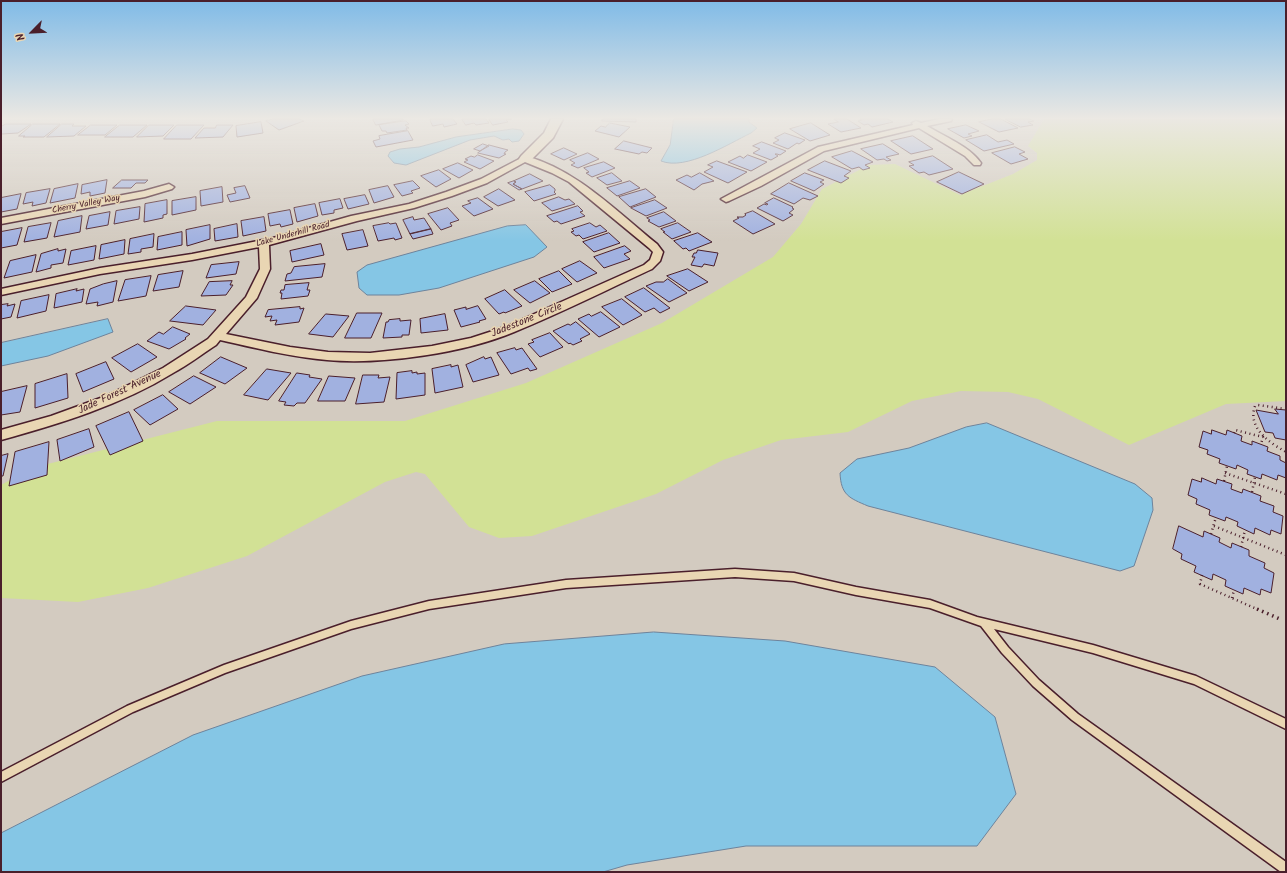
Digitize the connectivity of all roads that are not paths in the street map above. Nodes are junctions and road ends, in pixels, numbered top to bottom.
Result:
1 (524, 160) edge
2 (527, 160) edge
3 (802, 160) edge
4 (974, 160) edge
5 (978, 163) dead end
6 (169, 187) dead end
7 (726, 199) dead end
8 (1, 221) edge
9 (264, 243) junction
10 (1, 292) edge
11 (218, 336) junction
12 (1, 435) edge
13 (983, 622) junction
14 (1286, 724) edge
15 (1, 777) edge
16 (1286, 869) edge

1 - 9 street, Lake Underhill Road
2 - 11 street, Jadestone Circle
3 - 7 street
4 - 5 street
6 - 8 street, Cherry Valley Way
9 - 10 street, Lake Underhill Road
9 - 11 street, Jade Forest Avenue
11 - 12 street, Jade Forest Avenue
13 - 14 lane
13 - 15 lane
13 - 16 lane

